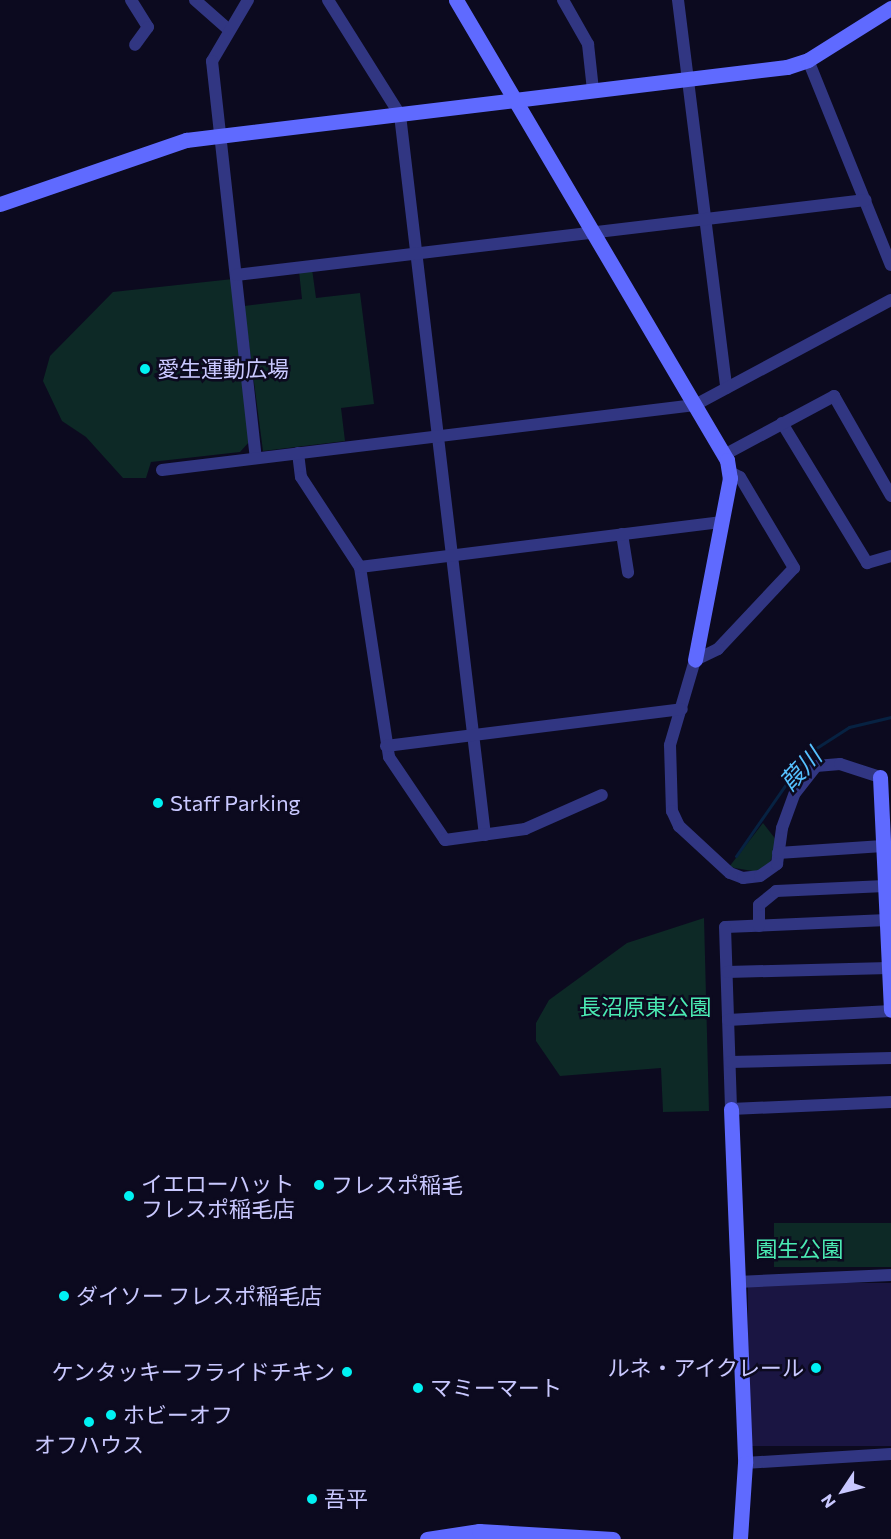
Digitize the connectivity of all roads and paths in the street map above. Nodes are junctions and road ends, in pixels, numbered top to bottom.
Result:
1 (131, 0) edge
2 (195, 0) edge
3 (248, 0) edge
4 (328, 0) edge
5 (456, 0) edge
6 (563, 0) edge
7 (678, 0) edge
8 (891, 8) edge
9 (229, 30) junction
10 (135, 45) dead end
11 (808, 60) junction
12 (688, 79) junction
13 (593, 90) junction
14 (515, 99) junction
15 (399, 116) junction
16 (220, 135) junction
17 (866, 200) junction
18 (0, 204) edge
19 (705, 218) junction
20 (593, 232) junction
21 (417, 255) junction
22 (891, 265) edge
23 (236, 275) junction
24 (891, 300) edge
25 (726, 388) junction
26 (695, 405) junction
27 (782, 423) junction
28 (439, 437) junction
29 (298, 453) junction
30 (723, 455) junction
31 (256, 458) junction
32 (162, 470) dead end
33 (730, 472) junction
34 (891, 496) edge
35 (720, 522) junction
36 (622, 534) junction
37 (453, 554) junction
38 (891, 555) edge
39 (360, 567) junction
40 (628, 573) dead end
41 (695, 660) junction
42 (682, 709) junction
43 (474, 735) junction
44 (386, 746) junction
45 (880, 777) joint
46 (602, 795) dead end
47 (485, 835) junction
48 (883, 846) junction
49 (778, 853) junction
50 (885, 886) junction
51 (887, 920) junction
52 (759, 926) junction
53 (889, 968) junction
54 (727, 972) junction
55 (891, 1010) edge
56 (728, 1020) junction
57 (891, 1058) edge
58 (730, 1062) junction
59 (891, 1102) edge
60 (731, 1109) junction
61 (891, 1275) edge
62 (737, 1282) junction
63 (891, 1454) edge
64 (745, 1463) junction
65 (480, 1535) edge
66 (427, 1539) edge
67 (613, 1539) edge
68 (740, 1539) edge

1 - 10 street
2 - 9 street
3 - 9 street
4 - 15 street
5 - 14 street
6 - 13 street
7 - 12 street
8 - 11 street
9 - 16 street
11 - 12 street
11 - 17 street
12 - 13 street
12 - 19 street
13 - 14 street
14 - 15 street
14 - 20 street
15 - 16 street
15 - 21 street
16 - 18 street
16 - 23 street
17 - 19 street
17 - 22 street
19 - 20 street
19 - 25 street
20 - 21 street
20 - 26 street
21 - 23 street
21 - 28 street
23 - 31 street
24 - 25 street
25 - 26 street
26 - 28 street
26 - 30 street
27 - 30 street
27 - 34 street
27 - 38 street
28 - 29 street
28 - 37 street
29 - 31 street
29 - 39 street
30 - 33 street
31 - 32 street
33 - 35 street
33 - 41 street
35 - 36 street
35 - 41 street
36 - 37 street
36 - 40 street
37 - 39 street
37 - 43 street
39 - 44 street
41 - 42 street
42 - 43 street
42 - 49 street
43 - 44 street
43 - 47 street
44 - 47 street
45 - 48 street
45 - 49 street
46 - 47 street
48 - 49 street
48 - 50 street
50 - 51 street
50 - 52 street
51 - 52 street
51 - 53 street
52 - 54 street
53 - 54 street
53 - 55 street
54 - 56 street
55 - 56 street
56 - 58 street
57 - 58 street
58 - 60 street
59 - 60 street
60 - 62 street
61 - 62 street
62 - 64 street
63 - 64 street
64 - 68 street
65 - 66 street
65 - 67 street

